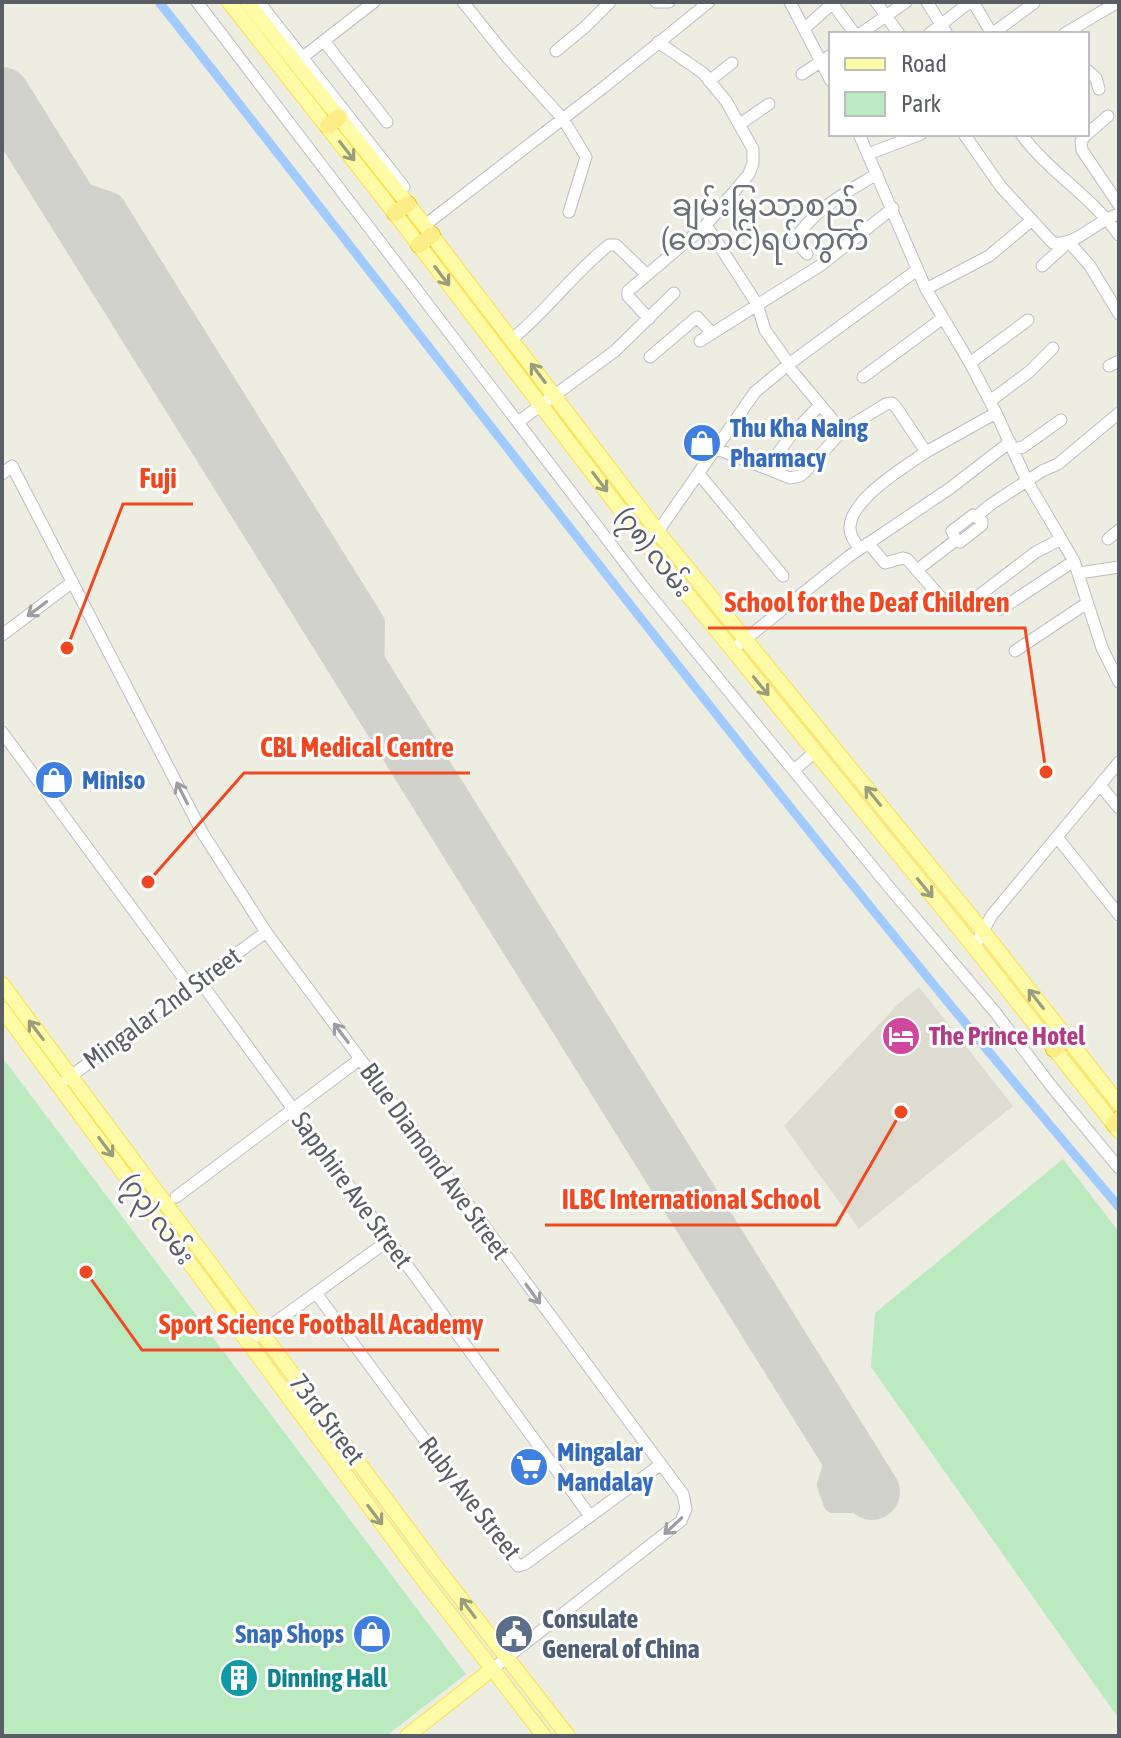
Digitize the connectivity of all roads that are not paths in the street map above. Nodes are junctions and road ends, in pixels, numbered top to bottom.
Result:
1 (197, 2) edge
2 (229, 2) edge
3 (247, 2) edge
4 (259, 2) edge
5 (374, 2) edge
6 (463, 2) edge
7 (610, 2) edge
8 (656, 2) edge
9 (669, 2) edge
10 (709, 2) edge
11 (790, 2) edge
12 (876, 2) edge
13 (906, 2) edge
14 (927, 2) edge
15 (972, 2) edge
16 (1118, 2) edge
17 (833, 3) edge
18 (1034, 3) edge
19 (887, 16) junction
20 (804, 29) junction
21 (944, 30) edge
22 (856, 32) edge
23 (861, 32) edge
24 (898, 32) edge
25 (991, 32) edge
26 (995, 32) edge
27 (1067, 32) edge
28 (324, 41) junction
29 (658, 42) junction
30 (556, 51) dead end
31 (826, 58) edge
32 (732, 63) dead end
33 (294, 64) junction
34 (1089, 72) edge
35 (802, 74) dead end
36 (709, 81) junction
37 (1099, 89) dead end
38 (769, 104) dead end
39 (1108, 116) dead end
40 (563, 119) junction
41 (387, 122) dead end
42 (740, 124) junction
43 (1089, 132) edge
44 (860, 136) edge
45 (916, 136) edge
46 (965, 136) edge
47 (1023, 136) edge
48 (1085, 136) edge
49 (868, 154) junction
50 (877, 174) junction
51 (1119, 205) edge
52 (893, 208) junction
53 (569, 212) dead end
54 (1113, 216) edge
55 (1032, 220) junction
56 (706, 225) junction
57 (426, 232) junction
58 (1119, 235) edge
59 (1067, 243) junction
60 (807, 254) dead end
61 (1042, 266) dead end
62 (917, 270) junction
63 (647, 275) junction
64 (926, 289) junction
65 (674, 293) dead end
66 (757, 304) junction
67 (1119, 314) edge
68 (943, 318) junction
69 (649, 319) junction
70 (1028, 320) dead end
71 (712, 333) junction
72 (512, 339) junction
73 (700, 341) dead end
74 (1053, 348) dead end
75 (650, 357) dead end
76 (970, 363) junction
77 (788, 364) junction
78 (863, 377) dead end
79 (555, 396) junction
80 (990, 401) junction
81 (542, 405) junction
82 (820, 405) junction
83 (996, 413) junction
84 (1119, 413) edge
85 (1061, 420) dead end
86 (518, 422) junction
87 (842, 431) junction
88 (1012, 445) junction
89 (717, 449) junction
90 (926, 452) junction
91 (767, 468) junction
92 (7, 470) edge
93 (699, 474) junction
94 (1027, 481) junction
95 (1119, 530) edge
96 (658, 532) junction
97 (1061, 539) junction
98 (1108, 539) dead end
99 (648, 546) junction
100 (864, 546) junction
101 (1074, 561) junction
102 (1119, 567) edge
103 (917, 570) junction
104 (1079, 573) junction
105 (783, 576) dead end
106 (71, 583) junction
107 (973, 600) dead end
108 (944, 601) dead end
109 (1087, 603) junction
110 (1001, 609) dead end
111 (2, 635) edge
112 (746, 639) junction
113 (732, 650) junction
114 (1015, 651) dead end
115 (1119, 682) edge
116 (2, 732) edge
117 (815, 752) junction
118 (1119, 762) edge
119 (794, 770) junction
120 (1100, 785) junction
121 (1119, 808) edge
122 (1057, 837) junction
123 (1119, 915) edge
124 (982, 930) junction
125 (266, 932) junction
126 (974, 947) junction
127 (2, 984) edge
128 (194, 984) junction
129 (2, 1009) edge
130 (1060, 1043) junction
131 (360, 1059) junction
132 (65, 1080) junction
133 (1119, 1104) edge
134 (294, 1110) junction
135 (1117, 1125) edge
136 (1119, 1168) edge
137 (176, 1197) dead end
138 (389, 1240) junction
139 (316, 1293) junction
140 (262, 1332) junction
141 (248, 1342) junction
142 (660, 1465) junction
143 (590, 1516) junction
144 (437, 1568) junction
145 (422, 1578) junction
146 (506, 1658) junction
147 (491, 1670) junction
148 (407, 1736) edge
149 (544, 1736) edge
150 (568, 1736) edge

1 - 86 street
2 - 33 main road, (၇၈) လမ်း
3 - 33 main road, (၇၈) လမ်း
4 - 33 street
5 - 28 street
6 - 40 street
7 - 30 street
8 - 9 street
10 - 29 street
11 - 20 street
12 - 19 street
13 - 19 street
14 - 21 street
15 - 21 street
15 - 25 street
16 - 27 street
17 - 20 street
17 - 22 street
18 - 26 street
19 - 23 street
19 - 24 street
20 - 31 street
28 - 33 street
28 - 41 street
29 - 36 street
29 - 40 street
31 - 35 street
32 - 36 street
33 - 57 street
33 - 57 main road, (၇၈) လမ်း
34 - 37 street
36 - 42 street
38 - 42 street
39 - 43 street
40 - 53 street
40 - 57 street
42 - 56 street
44 - 49 street
45 - 49 street
46 - 55 street
47 - 54 street
48 - 51 street
49 - 50 street
50 - 52 street
50 - 60 street
52 - 62 street
52 - 66 street
54 - 58 street
54 - 59 street
55 - 59 street
55 - 64 street
56 - 63 street
56 - 66 street
57 - 72 main road, (၇၈) လမ်း
57 -> 81 main road, (၇၈) လမ်း
59 - 61 street
59 - 67 street
62 - 64 street
62 - 77 street
63 - 69 street
63 - 72 street
64 - 68 street
65 - 69 street
66 - 71 street
66 - 77 street
68 - 76 street
68 - 78 street
69 - 79 street
70 - 76 street
71 - 73 street
71 - 75 street
79 -> 72 main road, (၇၈) လမ်း
74 - 80 street
76 - 80 street
77 - 82 street
77 - 89 street
79 - 81 street
79 - 96 main road, (၇၈) လမ်း
80 - 83 street
81 - 86 street
81 -> 99 main road, (၇၈) လမ်း
82 - 87 street
82 - 91 street
83 - 88 street
83 - 90 street
84 - 94 street
85 - 88 street
86 - 119 street
87 - 90 street
87 - 91 street
88 - 94 street
88 - 100 street
89 - 91 street
89 - 93 street
90 - 100 street
92 - 106 street, Blue Diamond Ave Street
93 - 96 street
93 - 105 street
94 - 97 street
94 - 103 street
95 - 98 street
96 - 99 street
96 - 112 main road, (၇၈) လမ်း
97 - 101 street
97 - 107 street
99 - 113 main road, (၇၈) လမ်း
100 - 103 street
100 - 112 street
101 - 104 street
101 - 110 street
102 - 104 street
103 - 108 street
104 - 109 street
106 -> 111 street
125 -> 106 street, Blue Diamond Ave Street
109 - 114 street
109 - 115 street
112 - 113 street
124 -> 112 main road, (၇၈) လမ်း
113 -> 117 main road, (၇၈) လမ်း
116 - 128 street, Sapphire Ave Street
117 - 119 street
117 -> 126 main road, (၇၈) လမ်း
118 - 120 street
119 - 136 street
120 - 121 street
120 - 122 street
122 - 123 street
122 - 124 street
124 - 126 street
130 -> 124 main road, (၇၈) လမ်း
125 - 128 street, Mingalar 2nd Street
131 -> 125 street, Blue Diamond Ave Street
126 - 130 main road, (၇၈) လမ်း
132 -> 127 main road, 73rd Street
128 - 132 street, Mingalar 2nd Street
128 - 134 street, Sapphire Ave Street
129 - 132 main road, (၇၃) လမ်း
130 - 133 main road, (၇၈) လမ်း
130 - 135 main road, (၇၈) လမ်း
131 - 134 street
131 -> 142 street, Blue Diamond Ave Street
132 - 140 main road, 73rd Street
132 -> 141 main road, (၇၃) လမ်း
134 - 137 street
134 - 138 street, Sapphire Ave Street
138 - 139 street
138 - 143 street, Sapphire Ave Street
139 - 140 street
139 - 143 street, Ruby Ave Street
140 - 141 street
140 - 144 main road, 73rd Street
141 -> 145 main road, (၇၃) လမ်း
142 - 143 street, Ruby Ave Street
142 -> 146 street, Blue Diamond Ave Street
144 - 145 main road
146 -> 144 main road, 73rd Street
145 - 147 main road, (၇၃) လမ်း
146 - 147 street, Blue Diamond Ave Street
146 - 150 main road, 73rd Street
147 - 148 main road
147 - 149 main road, (၇၃) လမ်း

